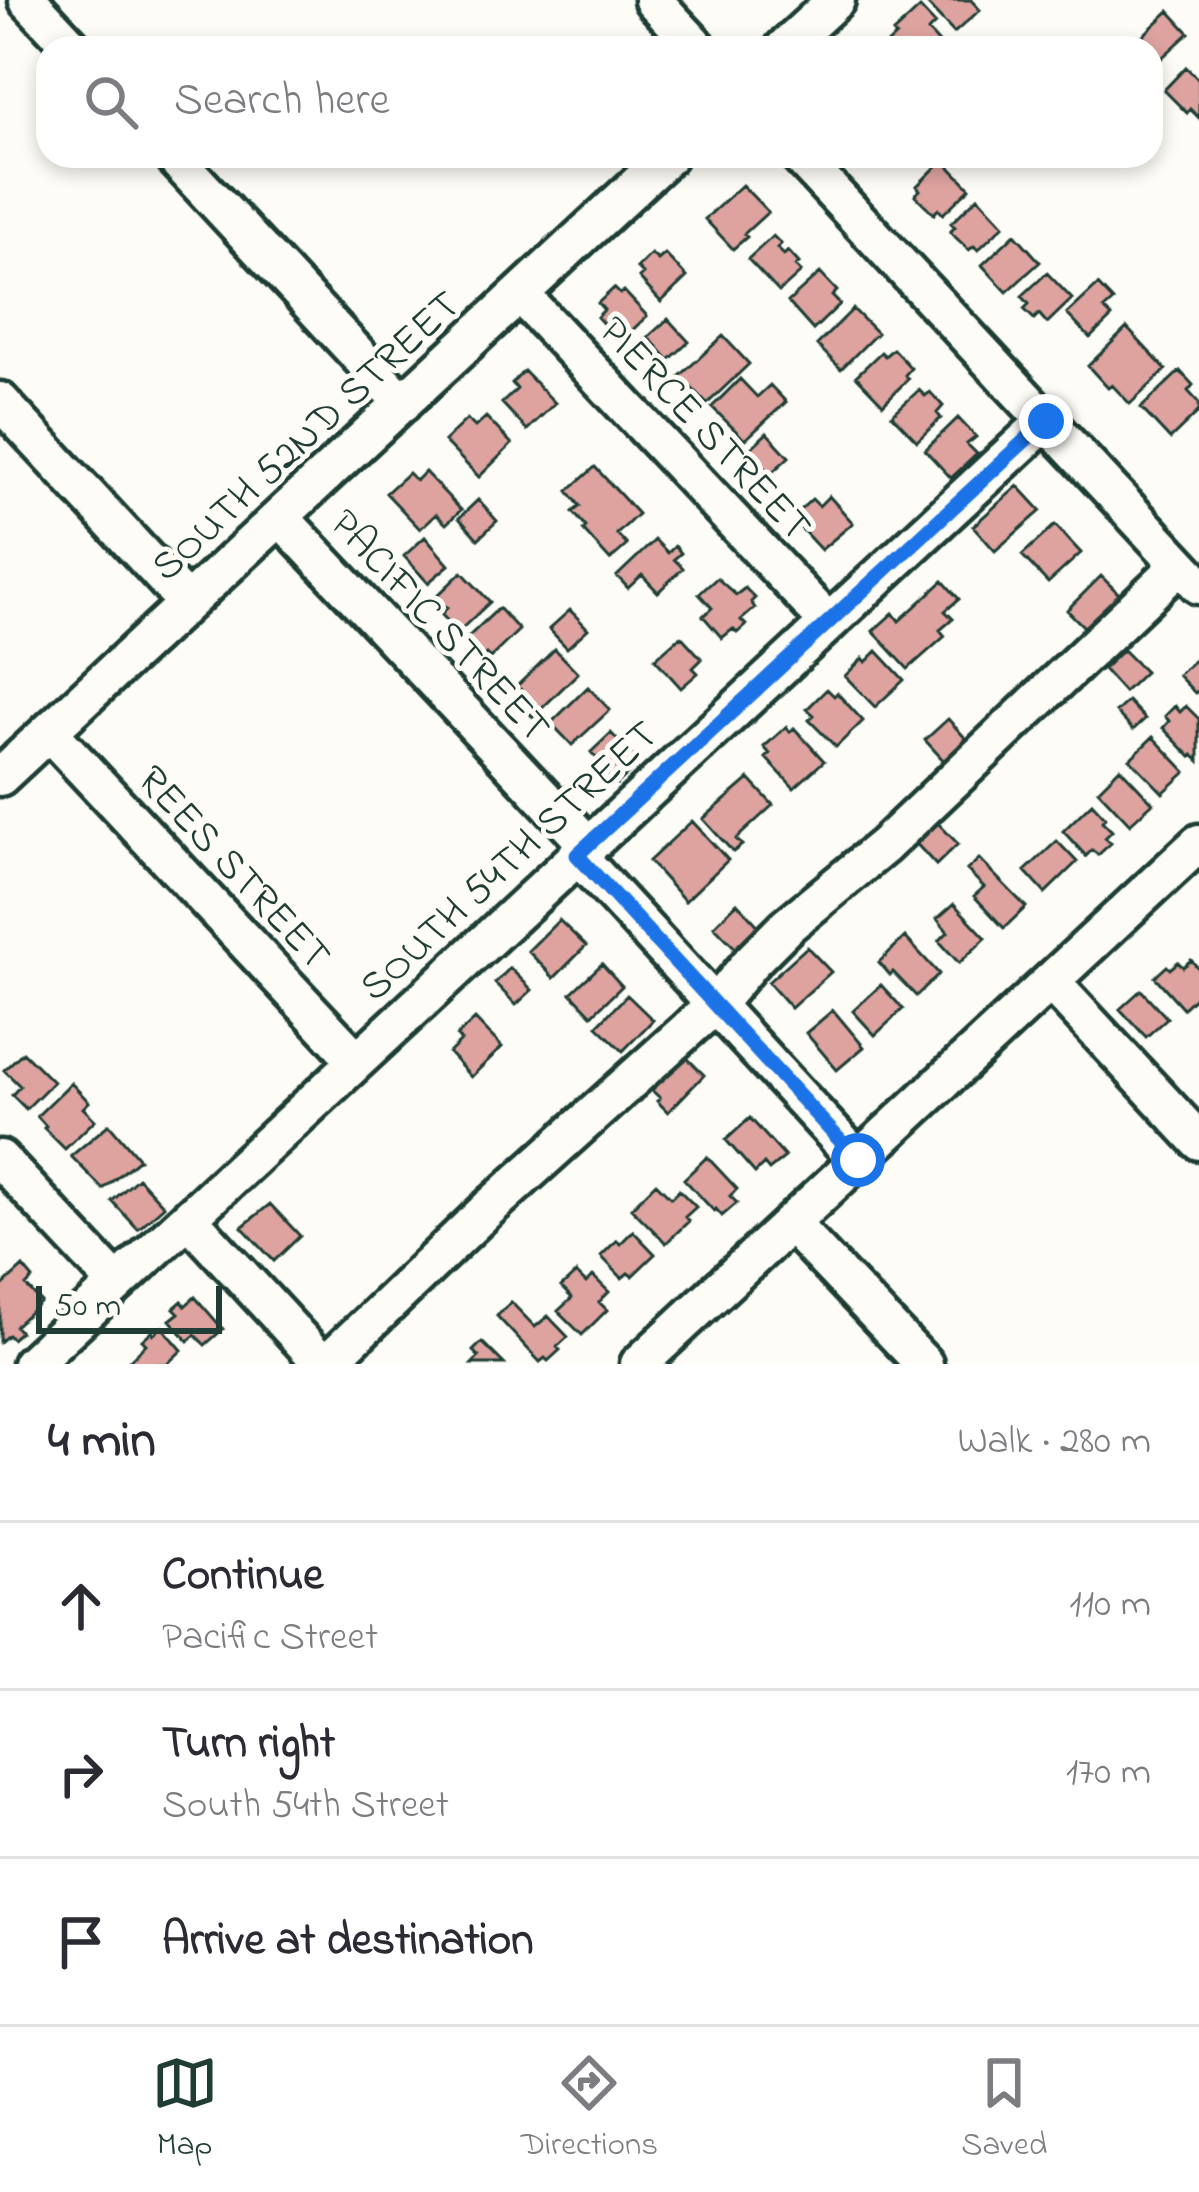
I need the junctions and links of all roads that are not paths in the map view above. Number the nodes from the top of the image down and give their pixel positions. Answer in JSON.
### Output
{"nodes":[{"id":1,"x":28,"y":0,"type":"edge"},
{"id":2,"x":653,"y":0,"type":"edge"},
{"id":3,"x":836,"y":0,"type":"edge"},
{"id":4,"x":62,"y":36,"type":"edge"},
{"id":5,"x":687,"y":36,"type":"edge"},
{"id":6,"x":797,"y":36,"type":"edge"},
{"id":7,"x":184,"y":168,"type":"edge"},
{"id":8,"x":655,"y":168,"type":"edge"},
{"id":9,"x":810,"y":168,"type":"edge"},
{"id":10,"x":520,"y":294,"type":"junction"},
{"id":11,"x":0,"y":401,"type":"edge"},
{"id":12,"x":403,"y":403,"type":"junction"},
{"id":13,"x":1046,"y":421,"type":"junction"},
{"id":14,"x":280,"y":517,"type":"junction"},
{"id":15,"x":1190,"y":575,"type":"edge"},
{"id":16,"x":188,"y":602,"type":"junction"},
{"id":17,"x":828,"y":622,"type":"junction"},
{"id":18,"x":49,"y":732,"type":"junction"},
{"id":19,"x":0,"y":777,"type":"edge"},
{"id":20,"x":1199,"y":843,"type":"edge"},
{"id":21,"x":582,"y":850,"type":"junction"},
{"id":22,"x":1051,"y":982,"type":"junction"},
{"id":23,"x":716,"y":1004,"type":"junction"},
{"id":24,"x":357,"y":1061,"type":"junction"},
{"id":25,"x":1199,"y":1142,"type":"edge"},
{"id":26,"x":0,"y":1159,"type":"edge"},
{"id":27,"x":858,"y":1160,"type":"junction"},
{"id":28,"x":188,"y":1218,"type":"junction"},
{"id":29,"x":791,"y":1224,"type":"junction"},
{"id":30,"x":117,"y":1284,"type":"junction"},
{"id":31,"x":648,"y":1361,"type":"edge"},
{"id":32,"x":31,"y":1364,"type":"edge"},
{"id":33,"x":324,"y":1364,"type":"edge"},
{"id":34,"x":924,"y":1364,"type":"edge"}],
"edges":[{"from":1,"to":4,"type":"street"},
{"from":2,"to":5,"type":"street"},
{"from":3,"to":6,"type":"street"},
{"from":7,"to":12,"type":"street"},
{"from":8,"to":10,"type":"street","name":"SOUTH 52ND STREET"},
{"from":9,"to":13,"type":"street"},
{"from":10,"to":12,"type":"street","name":"SOUTH 52ND STREET"},
{"from":10,"to":17,"type":"street","name":"PIERCE STREET"},
{"from":11,"to":16,"type":"street"},
{"from":12,"to":14,"type":"street","name":"SOUTH 52ND STREET"},
{"from":13,"to":15,"type":"street"},
{"from":13,"to":17,"type":"street","name":"SOUTH 54TH STREET"},
{"from":14,"to":16,"type":"street","name":"SOUTH 52ND STREET"},
{"from":14,"to":21,"type":"street","name":"PACIFIC STREET"},
{"from":15,"to":23,"type":"street"},
{"from":16,"to":18,"type":"street","name":"SOUTH 52ND STREET"},
{"from":17,"to":21,"type":"street","name":"SOUTH 54TH STREET"},
{"from":18,"to":19,"type":"street","name":"SOUTH 52ND STREET"},
{"from":18,"to":24,"type":"street","name":"REES STREET"},
{"from":20,"to":22,"type":"street"},
{"from":21,"to":23,"type":"street","name":"PACIFIC STREET"},
{"from":21,"to":24,"type":"street","name":"SOUTH 54TH STREET"},
{"from":22,"to":25,"type":"street"},
{"from":22,"to":27,"type":"street"},
{"from":23,"to":27,"type":"street","name":"PACIFIC STREET"},
{"from":23,"to":33,"type":"street"},
{"from":24,"to":28,"type":"street","name":"SOUTH 54TH STREET"},
{"from":26,"to":30,"type":"street"},
{"from":27,"to":29,"type":"street"},
{"from":28,"to":30,"type":"street","name":"SOUTH 54TH STREET"},
{"from":28,"to":33,"type":"street"},
{"from":29,"to":31,"type":"street"},
{"from":29,"to":34,"type":"street"},
{"from":30,"to":32,"type":"street","name":"SOUTH 54TH STREET"}]}
